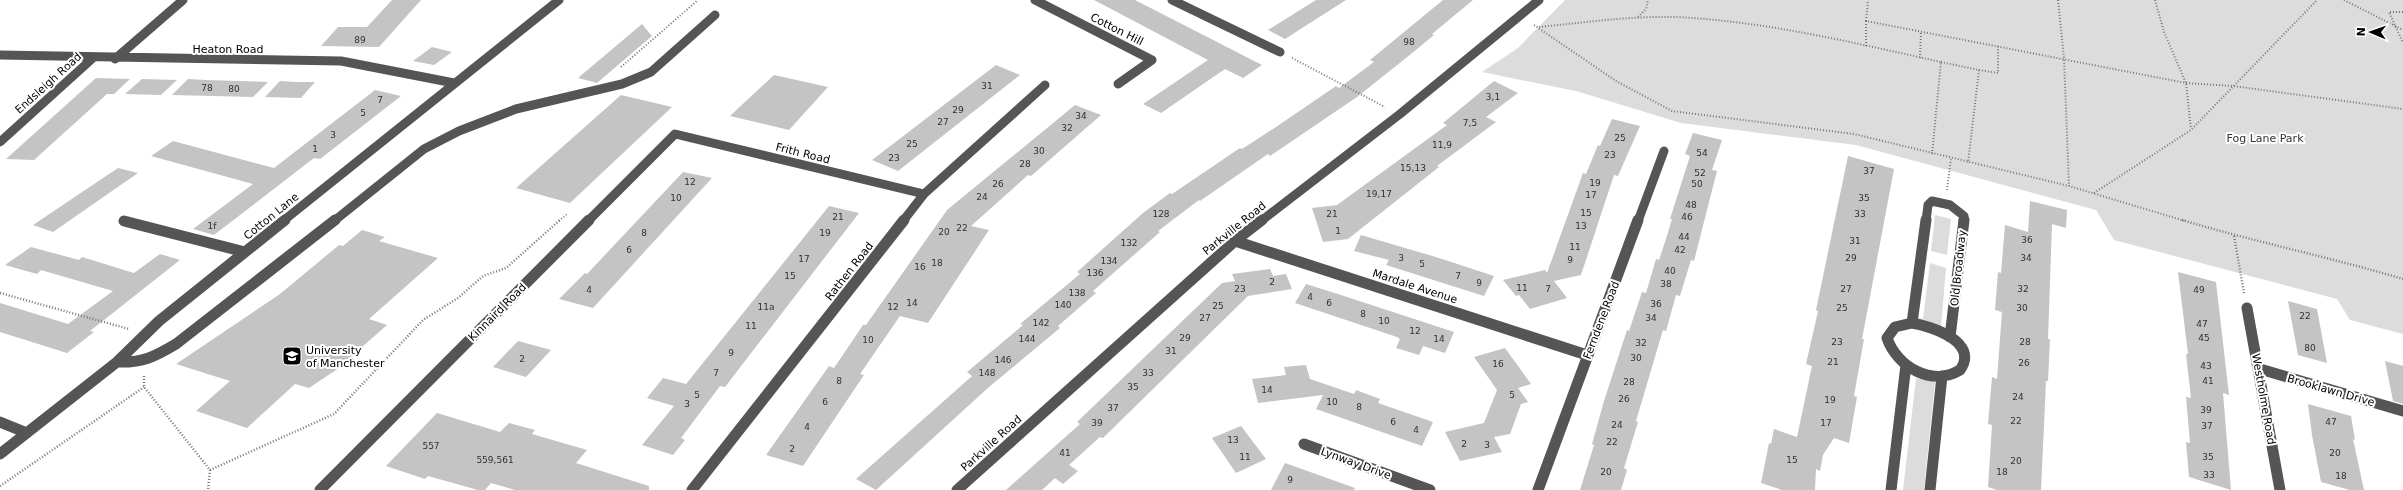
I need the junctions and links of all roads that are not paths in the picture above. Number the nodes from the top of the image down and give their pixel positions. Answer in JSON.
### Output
{"nodes":[{"id":1,"x":182,"y":0,"type":"edge"},
{"id":2,"x":559,"y":0,"type":"edge"},
{"id":3,"x":1035,"y":0,"type":"edge"},
{"id":4,"x":1172,"y":0,"type":"edge"},
{"id":5,"x":1539,"y":0,"type":"edge"},
{"id":6,"x":715,"y":15,"type":"dead end"},
{"id":7,"x":1280,"y":52,"type":"road end"},
{"id":8,"x":0,"y":55,"type":"edge"},
{"id":9,"x":94,"y":57,"type":"junction"},
{"id":10,"x":116,"y":59,"type":"junction"},
{"id":11,"x":454,"y":83,"type":"junction"},
{"id":12,"x":1118,"y":84,"type":"dead end"},
{"id":13,"x":1045,"y":86,"type":"dead end"},
{"id":14,"x":675,"y":134,"type":"joint"},
{"id":15,"x":0,"y":142,"type":"edge"},
{"id":16,"x":1664,"y":151,"type":"dead end"},
{"id":17,"x":924,"y":194,"type":"junction"},
{"id":18,"x":124,"y":221,"type":"dead end"},
{"id":19,"x":1235,"y":240,"type":"junction"},
{"id":20,"x":245,"y":252,"type":"junction"},
{"id":21,"x":2247,"y":308,"type":"road end"},
{"id":22,"x":1912,"y":323,"type":"junction"},
{"id":23,"x":1950,"y":337,"type":"junction"},
{"id":24,"x":1588,"y":355,"type":"junction"},
{"id":25,"x":117,"y":362,"type":"junction"},
{"id":26,"x":1906,"y":365,"type":"junction"},
{"id":27,"x":2260,"y":369,"type":"junction"},
{"id":28,"x":1942,"y":376,"type":"junction"},
{"id":29,"x":2403,"y":411,"type":"edge"},
{"id":30,"x":0,"y":422,"type":"edge"},
{"id":31,"x":27,"y":433,"type":"junction"},
{"id":32,"x":1304,"y":444,"type":"dead end"},
{"id":33,"x":0,"y":454,"type":"edge"},
{"id":34,"x":320,"y":490,"type":"edge"},
{"id":35,"x":692,"y":490,"type":"edge"},
{"id":36,"x":957,"y":490,"type":"edge"},
{"id":37,"x":1430,"y":490,"type":"edge"},
{"id":38,"x":1538,"y":490,"type":"edge"},
{"id":39,"x":1891,"y":490,"type":"edge"},
{"id":40,"x":1930,"y":490,"type":"edge"},
{"id":41,"x":2280,"y":490,"type":"edge"}],
"edges":[{"from":1,"to":10,"type":"street"},
{"from":2,"to":11,"type":"street","name":"Cotton Lane"},
{"from":3,"to":12,"type":"street","name":"Cotton Hill"},
{"from":4,"to":7,"type":"street"},
{"from":5,"to":19,"type":"street","name":"Parkville Road"},
{"from":6,"to":25,"type":"street"},
{"from":8,"to":9,"type":"street","name":"Heaton Road"},
{"from":9,"to":10,"type":"street","name":"Heaton Road"},
{"from":9,"to":15,"type":"street","name":"Endsleigh Road"},
{"from":10,"to":11,"type":"street","name":"Heaton Road"},
{"from":11,"to":20,"type":"street","name":"Cotton Lane"},
{"from":13,"to":17,"type":"street","name":"Rathen Road"},
{"from":14,"to":17,"type":"street","name":"Frith Road"},
{"from":14,"to":34,"type":"street","name":"Kinnaird Road"},
{"from":16,"to":24,"type":"street","name":"Ferndene Road"},
{"from":17,"to":35,"type":"street","name":"Rathen Road"},
{"from":18,"to":20,"type":"street"},
{"from":19,"to":24,"type":"street","name":"Mardale Avenue"},
{"from":19,"to":36,"type":"street","name":"Parkville Road"},
{"from":20,"to":25,"type":"street","name":"Cotton Lane"},
{"from":21,"to":27,"type":"street","name":"Westholme Road"},
{"from":22,"to":23,"type":"street"},
{"from":22,"to":23,"type":"street","name":"Old Broadway"},
{"from":22,"to":26,"type":"street"},
{"from":23,"to":28,"type":"street"},
{"from":24,"to":38,"type":"street","name":"Ferndene Road"},
{"from":25,"to":31,"type":"street","name":"Cotton Lane"},
{"from":26,"to":28,"type":"street"},
{"from":26,"to":39,"type":"street"},
{"from":27,"to":29,"type":"street","name":"Brooklawn Drive"},
{"from":27,"to":41,"type":"street","name":"Westholme Road"},
{"from":28,"to":40,"type":"street"},
{"from":30,"to":31,"type":"street"},
{"from":31,"to":33,"type":"street","name":"Cotton Lane"},
{"from":32,"to":37,"type":"street","name":"Lynway Drive"}]}
